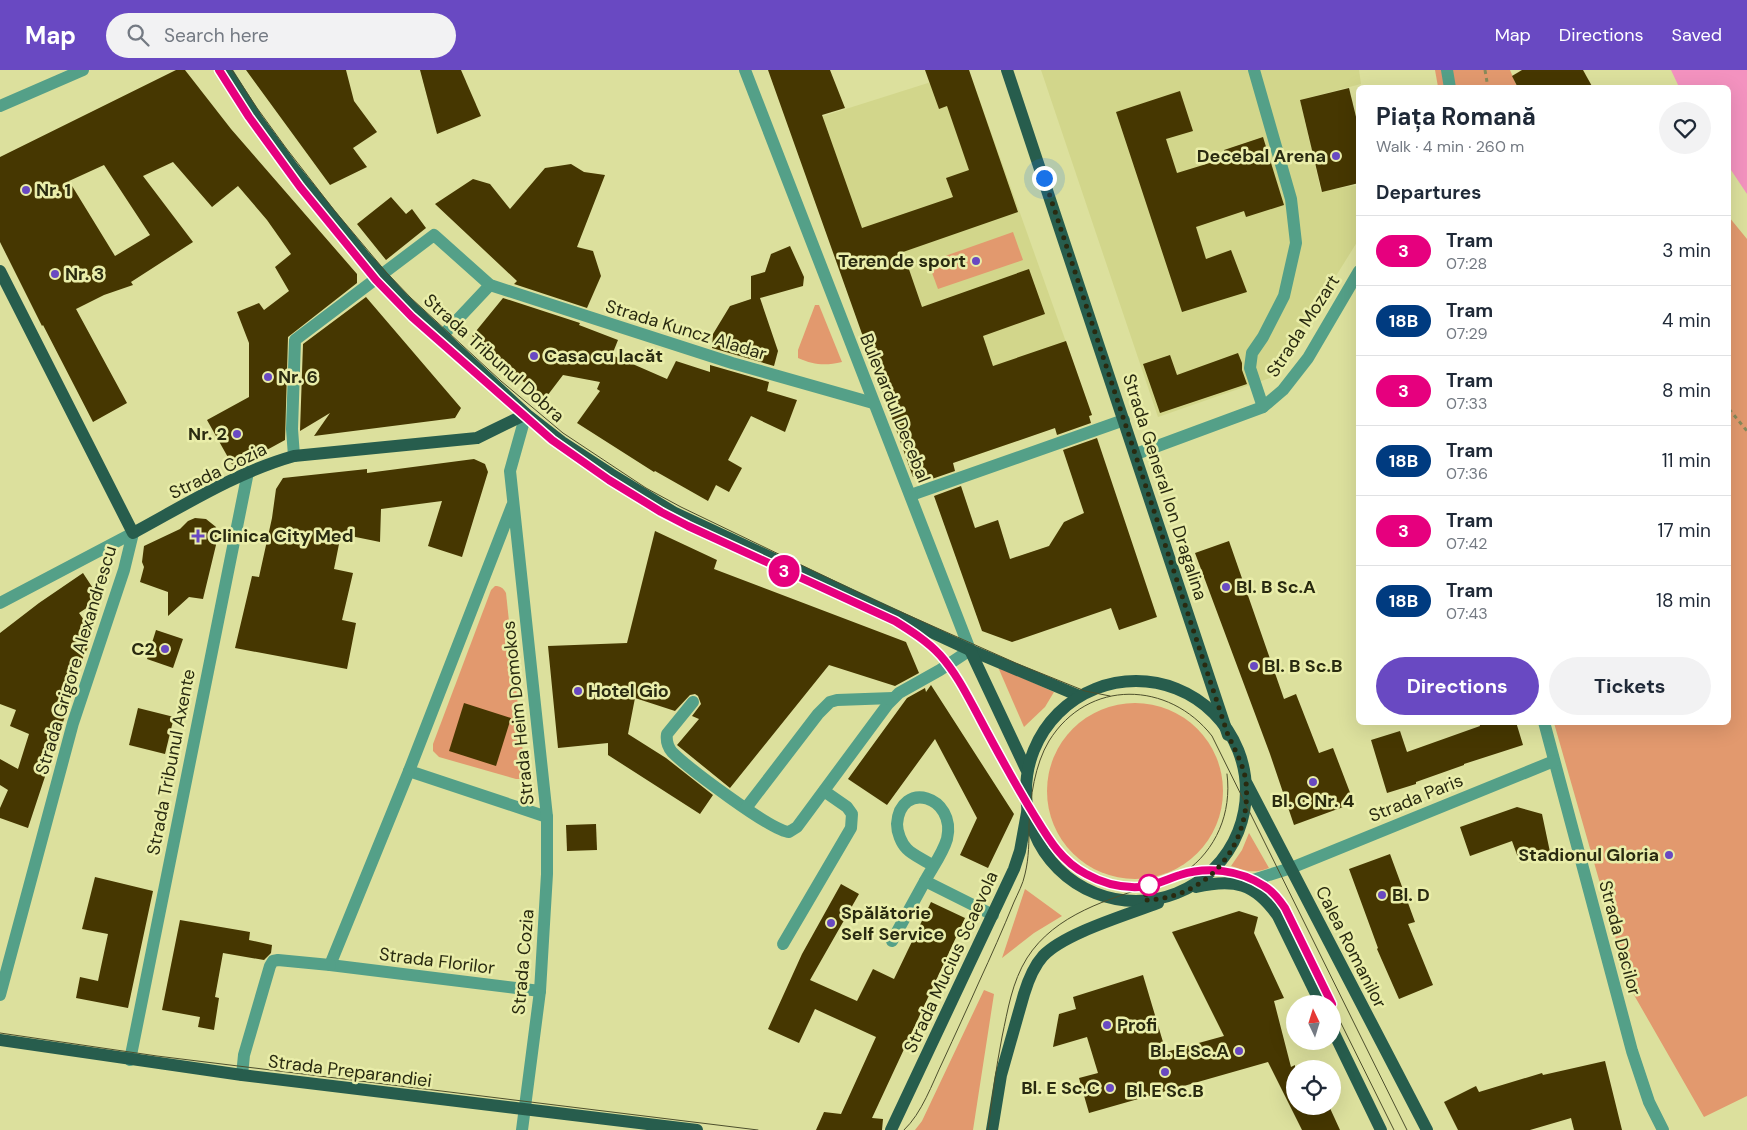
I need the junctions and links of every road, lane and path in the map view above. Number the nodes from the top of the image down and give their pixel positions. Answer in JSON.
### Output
{"nodes":[{"id":1,"x":83,"y":70,"type":"edge"},
{"id":2,"x":745,"y":70,"type":"edge"},
{"id":3,"x":1007,"y":70,"type":"edge"},
{"id":4,"x":1254,"y":70,"type":"edge"},
{"id":5,"x":1446,"y":70,"type":"edge"},
{"id":6,"x":1485,"y":70,"type":"edge"},
{"id":7,"x":229,"y":71,"type":"edge"},
{"id":8,"x":1449,"y":85,"type":"edge"},
{"id":9,"x":1488,"y":85,"type":"edge"},
{"id":10,"x":0,"y":106,"type":"edge"},
{"id":11,"x":0,"y":271,"type":"edge"},
{"id":12,"x":381,"y":276,"type":"junction"},
{"id":13,"x":1356,"y":276,"type":"edge"},
{"id":14,"x":490,"y":286,"type":"junction"},
{"id":15,"x":443,"y":335,"type":"junction"},
{"id":16,"x":873,"y":403,"type":"junction"},
{"id":17,"x":1263,"y":407,"type":"junction"},
{"id":18,"x":1731,"y":411,"type":"edge"},
{"id":19,"x":526,"y":414,"type":"junction"},
{"id":20,"x":1124,"y":420,"type":"junction"},
{"id":21,"x":1747,"y":431,"type":"edge"},
{"id":22,"x":1136,"y":454,"type":"junction"},
{"id":23,"x":294,"y":456,"type":"junction"},
{"id":24,"x":248,"y":472,"type":"junction"},
{"id":25,"x":911,"y":495,"type":"junction"},
{"id":26,"x":513,"y":503,"type":"junction"},
{"id":27,"x":133,"y":533,"type":"junction"},
{"id":28,"x":0,"y":603,"type":"edge"},
{"id":29,"x":970,"y":650,"type":"junction"},
{"id":30,"x":1078,"y":695,"type":"junction"},
{"id":31,"x":894,"y":698,"type":"junction"},
{"id":32,"x":694,"y":702,"type":"dead end"},
{"id":33,"x":1545,"y":725,"type":"edge"},
{"id":34,"x":1228,"y":735,"type":"junction"},
{"id":35,"x":1554,"y":761,"type":"junction"},
{"id":36,"x":1026,"y":769,"type":"junction"},
{"id":37,"x":409,"y":771,"type":"junction"},
{"id":38,"x":1246,"y":780,"type":"junction"},
{"id":39,"x":824,"y":791,"type":"junction"},
{"id":40,"x":1029,"y":804,"type":"junction"},
{"id":41,"x":746,"y":808,"type":"junction"},
{"id":42,"x":547,"y":817,"type":"junction"},
{"id":43,"x":933,"y":866,"type":"junction"},
{"id":44,"x":1291,"y":868,"type":"junction"},
{"id":45,"x":925,"y":880,"type":"junction"},
{"id":46,"x":1234,"y":882,"type":"junction"},
{"id":47,"x":1194,"y":887,"type":"junction"},
{"id":48,"x":1174,"y":896,"type":"junction"},
{"id":49,"x":993,"y":915,"type":"junction"},
{"id":50,"x":892,"y":941,"type":"dead end"},
{"id":51,"x":783,"y":944,"type":"dead end"},
{"id":52,"x":330,"y":966,"type":"junction"},
{"id":53,"x":540,"y":991,"type":"junction"},
{"id":54,"x":0,"y":995,"type":"edge"},
{"id":55,"x":1317,"y":995,"type":"edge"},
{"id":56,"x":0,"y":1040,"type":"edge"},
{"id":57,"x":1341,"y":1048,"type":"edge"},
{"id":58,"x":130,"y":1060,"type":"junction"},
{"id":59,"x":242,"y":1076,"type":"junction"},
{"id":60,"x":525,"y":1108,"type":"junction"},
{"id":61,"x":522,"y":1130,"type":"edge"},
{"id":62,"x":697,"y":1130,"type":"edge"},
{"id":63,"x":891,"y":1130,"type":"edge"},
{"id":64,"x":992,"y":1130,"type":"edge"},
{"id":65,"x":1381,"y":1130,"type":"edge"},
{"id":66,"x":1426,"y":1130,"type":"edge"},
{"id":67,"x":1662,"y":1130,"type":"edge"}],
"edges":[{"from":1,"to":10,"type":"street"},
{"from":2,"to":16,"type":"street","name":"Bulevardul Decebal"},
{"from":3,"to":20,"type":"main road","name":"Strada General Ion Dragalina"},
{"from":4,"to":17,"type":"street"},
{"from":5,"to":8,"type":"street"},
{"from":6,"to":9,"type":"path"},
{"from":7,"to":12,"type":"main road","name":"Strada Tribunul Dobra"},
{"from":11,"to":27,"type":"main road","name":"Strada Grigore Alexandrescu"},
{"from":12,"to":14,"type":"street"},
{"from":12,"to":15,"type":"main road","name":"Strada Tribunul Dobra"},
{"from":12,"to":23,"type":"street"},
{"from":13,"to":17,"type":"street","name":"Strada Mozart"},
{"from":14,"to":15,"type":"street"},
{"from":14,"to":16,"type":"street","name":"Strada Kuncz Aladar"},
{"from":15,"to":19,"type":"main road","name":"Strada Tribunul Dobra"},
{"from":16,"to":25,"type":"street","name":"Bulevardul Decebal"},
{"from":17,"to":22,"type":"street","name":"Strada Mozart"},
{"from":18,"to":21,"type":"path"},
{"from":19,"to":23,"type":"main road","name":"Strada Cozia"},
{"from":19,"to":26,"type":"street","name":"Strada Heim Domokos"},
{"from":19,"to":29,"type":"main road","name":"Strada Tribunul Dobra"},
{"from":20,"to":22,"type":"main road","name":"Strada General Ion Dragalina"},
{"from":20,"to":25,"type":"street"},
{"from":22,"to":34,"type":"main road","name":"Strada General Ion Dragalina"},
{"from":23,"to":24,"type":"main road","name":"Strada Cozia"},
{"from":24,"to":27,"type":"main road","name":"Strada Cozia"},
{"from":24,"to":58,"type":"street","name":"Strada Tribunul Axente"},
{"from":25,"to":29,"type":"street","name":"Bulevardul Decebal"},
{"from":26,"to":37,"type":"street","name":"Strada Heim Domokos"},
{"from":26,"to":42,"type":"street","name":"Strada Heim Domokos"},
{"from":27,"to":28,"type":"street","name":"Strada Cozia"},
{"from":27,"to":54,"type":"street","name":"Strada Grigore Alexandrescu"},
{"from":29,"to":30,"type":"main road"},
{"from":29,"to":31,"type":"street"},
{"from":29,"to":36,"type":"main road"},
{"from":30,"to":34,"type":"main road"},
{"from":30,"to":36,"type":"main road"},
{"from":31,"to":39,"type":"street"},
{"from":31,"to":41,"type":"street"},
{"from":32,"to":41,"type":"street"},
{"from":33,"to":35,"type":"street","name":"Strada Dacilor"},
{"from":34,"to":38,"type":"main road"},
{"from":35,"to":44,"type":"street","name":"Strada Paris"},
{"from":35,"to":67,"type":"street","name":"Strada Dacilor"},
{"from":36,"to":40,"type":"main road"},
{"from":37,"to":42,"type":"street","name":"Strada Heim Domokos"},
{"from":37,"to":52,"type":"street"},
{"from":38,"to":44,"type":"main road","name":"Calea Romanilor"},
{"from":38,"to":47,"type":"main road"},
{"from":39,"to":41,"type":"street"},
{"from":39,"to":51,"type":"street"},
{"from":40,"to":48,"type":"main road"},
{"from":40,"to":49,"type":"main road","name":"Strada Mucius Scaevola"},
{"from":42,"to":53,"type":"street","name":"Strada Cozia"},
{"from":43,"to":43,"type":"street"},
{"from":43,"to":45,"type":"street"},
{"from":44,"to":46,"type":"street","name":"Strada Paris"},
{"from":44,"to":66,"type":"main road","name":"Calea Romanilor"},
{"from":45,"to":49,"type":"street"},
{"from":45,"to":50,"type":"street"},
{"from":46,"to":47,"type":"main road"},
{"from":46,"to":55,"type":"main road"},
{"from":47,"to":48,"type":"main road"},
{"from":48,"to":64,"type":"main road"},
{"from":49,"to":63,"type":"main road","name":"Strada Mucius Scaevola"},
{"from":52,"to":53,"type":"street","name":"Strada Florilor"},
{"from":52,"to":59,"type":"street","name":"Strada Florilor"},
{"from":53,"to":60,"type":"street","name":"Strada Cozia"},
{"from":56,"to":58,"type":"main road","name":"Strada Preparandiei"},
{"from":57,"to":65,"type":"main road"},
{"from":58,"to":59,"type":"main road","name":"Strada Preparandiei"},
{"from":59,"to":60,"type":"main road","name":"Strada Preparandiei"},
{"from":60,"to":61,"type":"street","name":"Strada Cozia"},
{"from":60,"to":62,"type":"main road","name":"Strada Preparandiei"}]}
